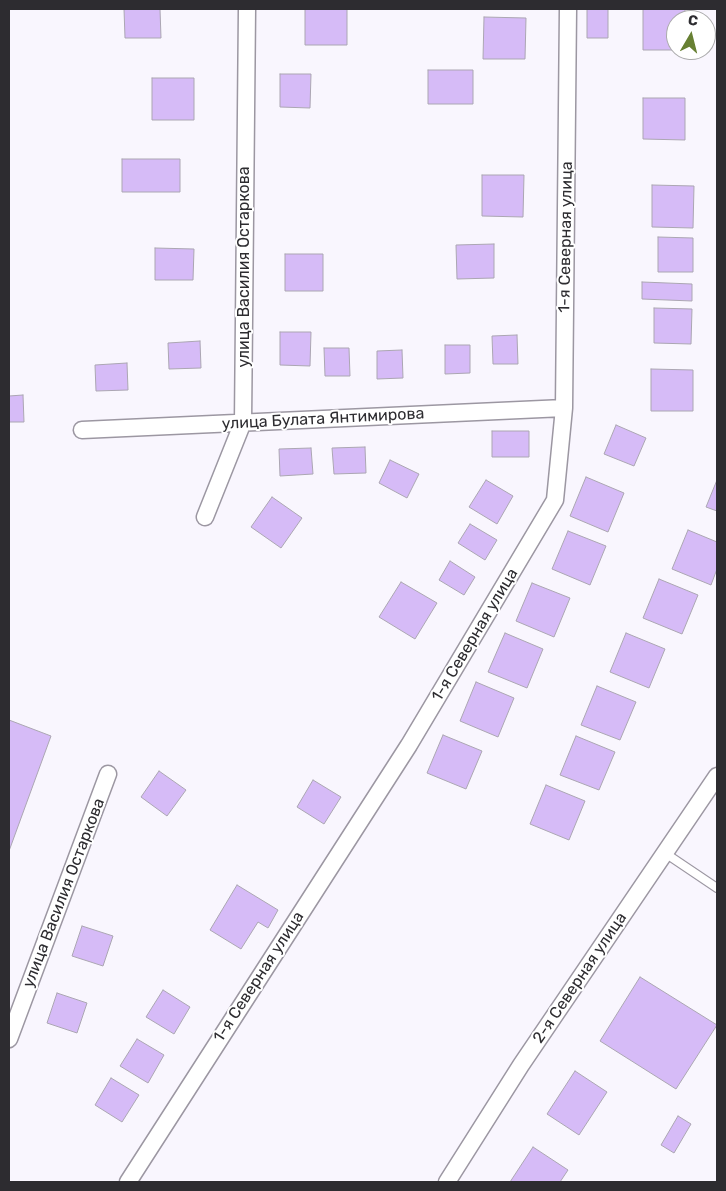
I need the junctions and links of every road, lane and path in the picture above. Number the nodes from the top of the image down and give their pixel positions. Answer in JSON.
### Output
{"nodes":[{"id":1,"x":246,"y":9,"type":"edge"},
{"id":2,"x":568,"y":9,"type":"edge"},
{"id":3,"x":564,"y":408,"type":"junction"},
{"id":4,"x":243,"y":422,"type":"junction"},
{"id":5,"x":82,"y":430,"type":"dead end"},
{"id":6,"x":205,"y":517,"type":"dead end"},
{"id":7,"x":108,"y":774,"type":"dead end"},
{"id":8,"x":717,"y":776,"type":"edge"},
{"id":9,"x":665,"y":853,"type":"junction"},
{"id":10,"x":717,"y":888,"type":"edge"},
{"id":11,"x":9,"y":1039,"type":"edge"},
{"id":12,"x":128,"y":1182,"type":"edge"},
{"id":13,"x":447,"y":1182,"type":"edge"}],
"edges":[{"from":1,"to":4,"type":"street","name":"улица Василия Остаркова"},
{"from":2,"to":3,"type":"street","name":"1-я Северная улица"},
{"from":3,"to":4,"type":"street","name":"улица Булата Янтимирова"},
{"from":3,"to":12,"type":"street","name":"1-я Северная улица"},
{"from":4,"to":5,"type":"street","name":"улица Булата Янтимирова"},
{"from":4,"to":6,"type":"street","name":"улица Василия Остаркова"},
{"from":7,"to":11,"type":"street","name":"улица Василия Остаркова"},
{"from":8,"to":9,"type":"street","name":"2-я Северная улица"},
{"from":9,"to":10,"type":"lane"},
{"from":9,"to":13,"type":"street","name":"2-я Северная улица"}]}
